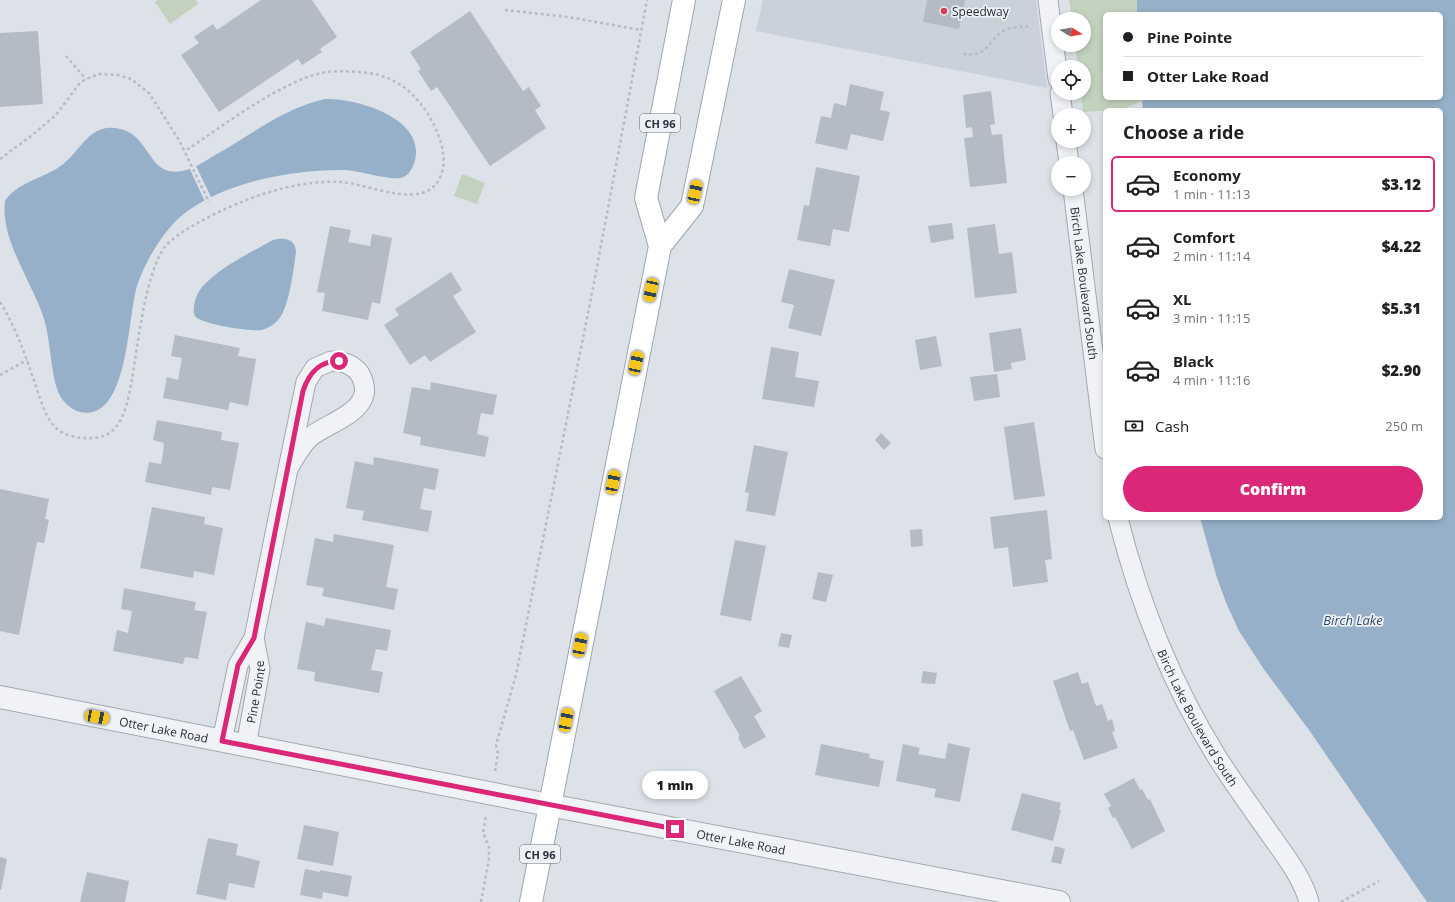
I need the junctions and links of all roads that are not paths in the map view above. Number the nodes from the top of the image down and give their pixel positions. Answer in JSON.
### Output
{"nodes":[{"id":1,"x":684,"y":0,"type":"edge"},
{"id":2,"x":734,"y":0,"type":"edge"},
{"id":3,"x":1048,"y":0,"type":"edge"},
{"id":4,"x":1056,"y":60,"type":"edge"},
{"id":5,"x":1073,"y":196,"type":"edge"},
{"id":6,"x":660,"y":246,"type":"junction"},
{"id":7,"x":1103,"y":434,"type":"edge"},
{"id":8,"x":288,"y":469,"type":"junction"},
{"id":9,"x":1119,"y":520,"type":"edge"},
{"id":10,"x":254,"y":638,"type":"junction"},
{"id":11,"x":0,"y":697,"type":"edge"},
{"id":12,"x":222,"y":741,"type":"junction"},
{"id":13,"x":246,"y":746,"type":"junction"},
{"id":14,"x":549,"y":805,"type":"junction"},
{"id":15,"x":531,"y":902,"type":"edge"},
{"id":16,"x":1059,"y":902,"type":"edge"},
{"id":17,"x":1309,"y":902,"type":"edge"}],
"edges":[{"from":1,"to":6,"type":"main road","number":"CH 96"},
{"from":2,"to":6,"type":"main road","number":"CH 96"},
{"from":3,"to":4,"type":"street"},
{"from":5,"to":7,"type":"street","name":"Birch Lake Boulevard South"},
{"from":6,"to":14,"type":"main road","number":"CH 96"},
{"from":8,"to":8,"type":"street","name":"Pine Pointe"},
{"from":8,"to":10,"type":"street","name":"Pine Pointe"},
{"from":9,"to":17,"type":"street","name":"Birch Lake Boulevard South"},
{"from":10,"to":12,"type":"street","name":"Pine Pointe"},
{"from":10,"to":13,"type":"street","name":"Pine Pointe"},
{"from":11,"to":12,"type":"street","name":"Otter Lake Road"},
{"from":12,"to":13,"type":"street","name":"Otter Lake Road"},
{"from":13,"to":14,"type":"street","name":"Otter Lake Road"},
{"from":14,"to":15,"type":"main road","number":"CH 96"},
{"from":14,"to":16,"type":"street","name":"Otter Lake Road"}]}
